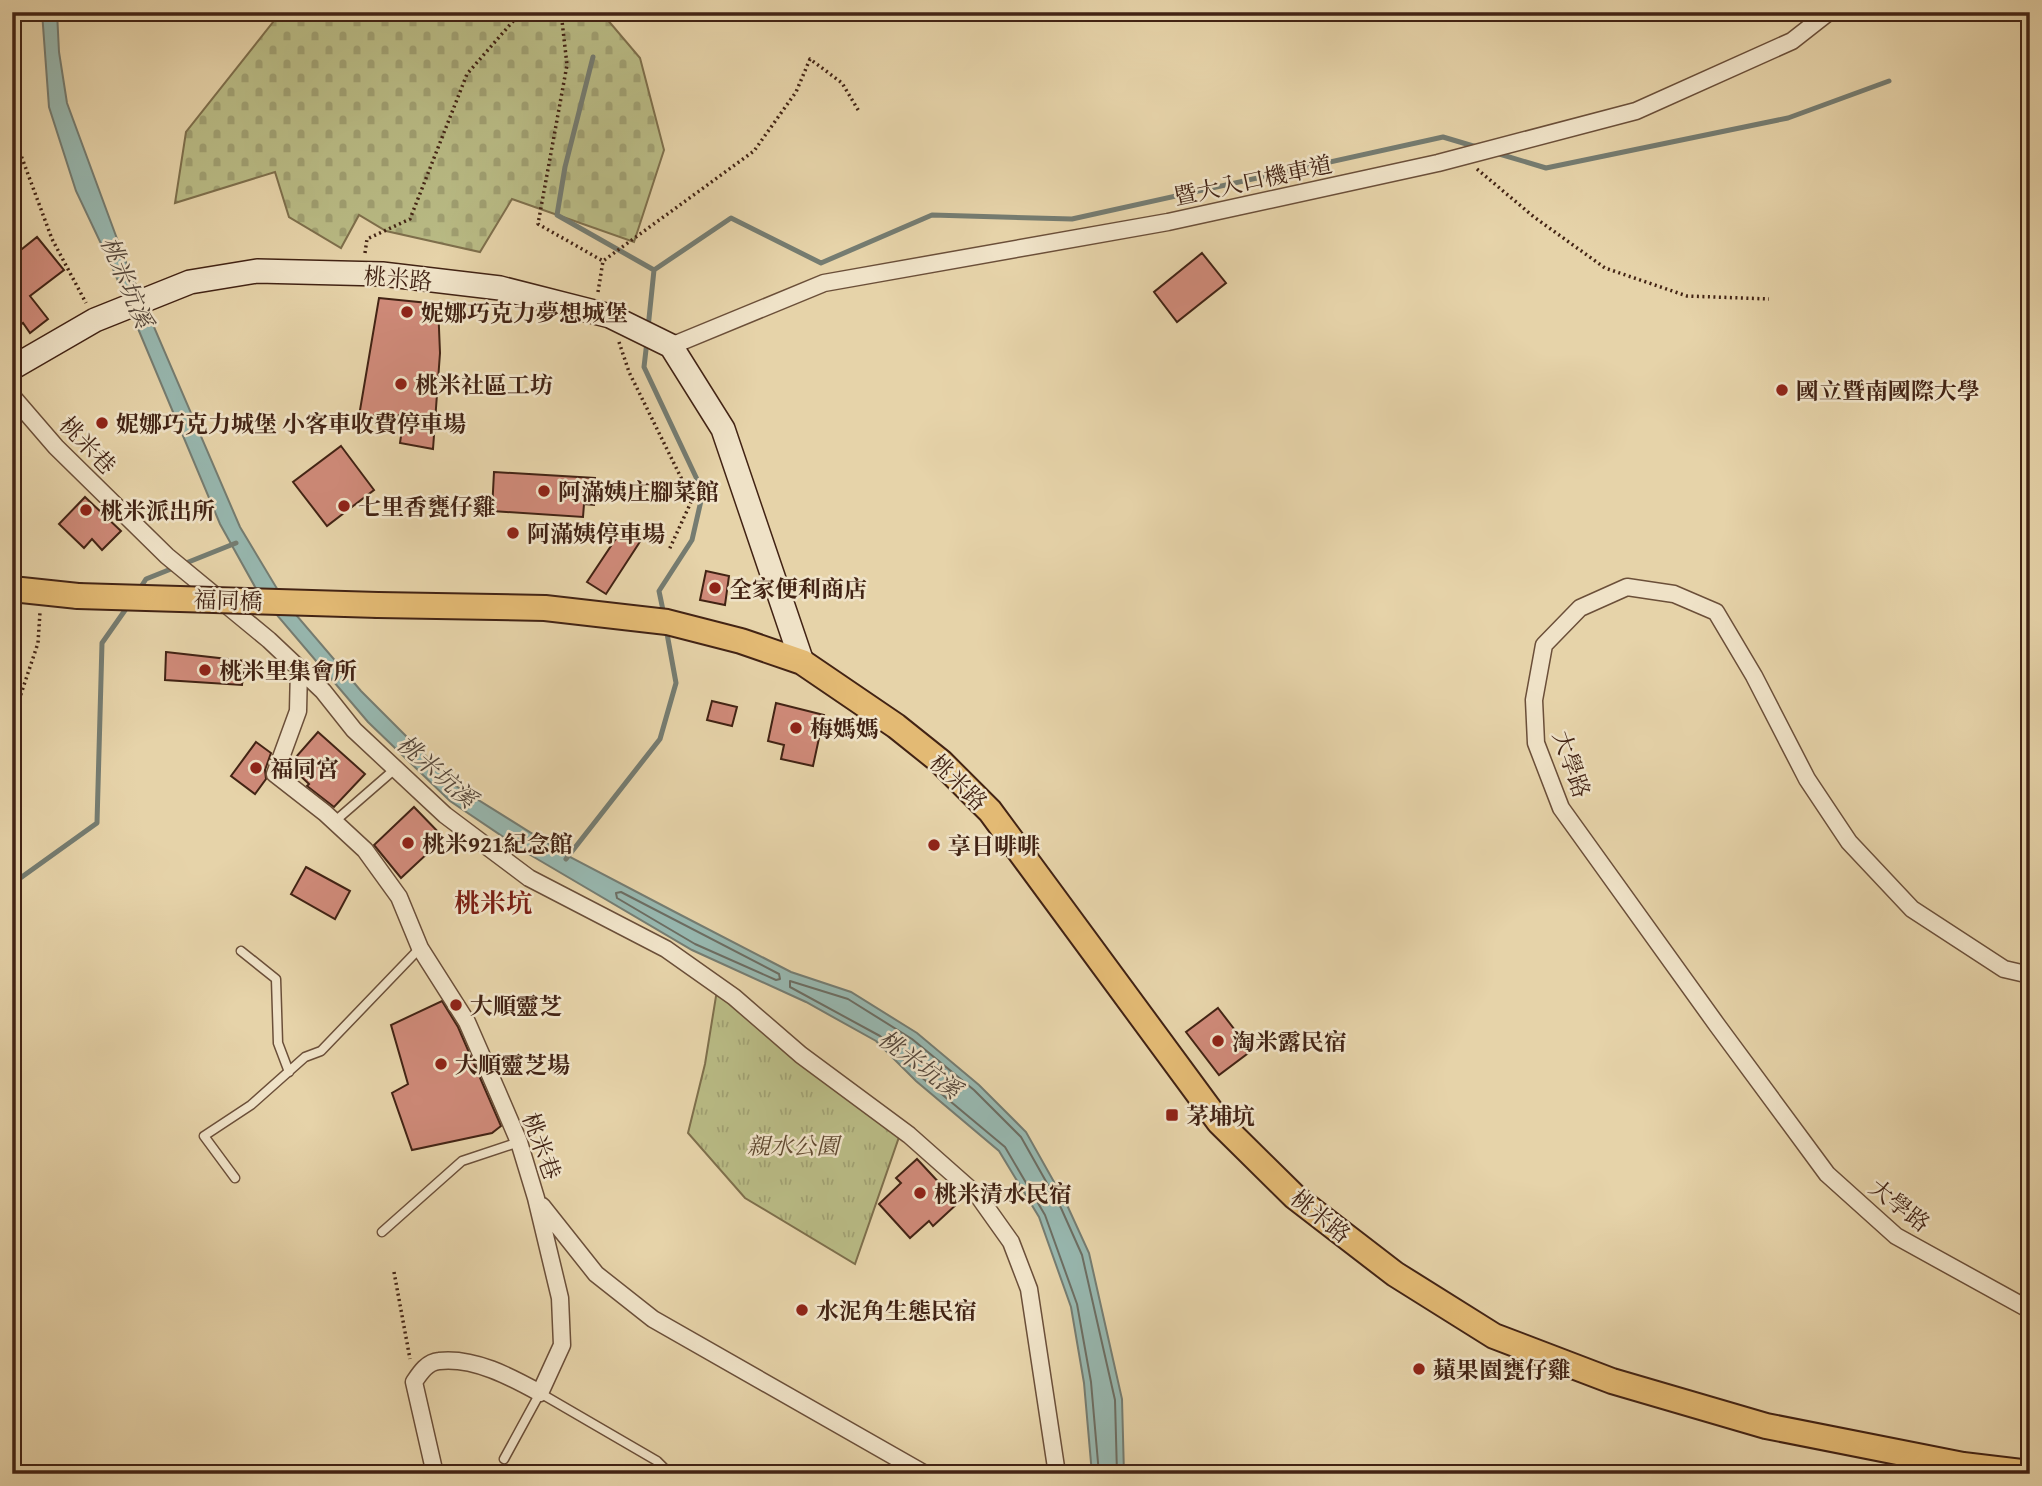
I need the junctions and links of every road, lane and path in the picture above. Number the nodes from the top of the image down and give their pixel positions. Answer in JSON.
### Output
{"nodes":[{"id":1,"x":521,"y":12,"type":"edge"},
{"id":2,"x":561,"y":12,"type":"edge"},
{"id":3,"x":1829,"y":12,"type":"edge"},
{"id":4,"x":860,"y":113,"type":"dead end"},
{"id":5,"x":12,"y":131,"type":"edge"},
{"id":6,"x":1463,"y":156,"type":"junction"},
{"id":7,"x":603,"y":261,"type":"junction"},
{"id":8,"x":361,"y":274,"type":"junction"},
{"id":9,"x":1769,"y":299,"type":"dead end"},
{"id":10,"x":602,"y":314,"type":"junction"},
{"id":11,"x":95,"y":320,"type":"junction"},
{"id":12,"x":671,"y":346,"type":"junction"},
{"id":13,"x":12,"y":368,"type":"edge"},
{"id":14,"x":12,"y":396,"type":"edge"},
{"id":15,"x":669,"y":550,"type":"dead end"},
{"id":16,"x":12,"y":589,"type":"edge"},
{"id":17,"x":41,"y":592,"type":"junction"},
{"id":18,"x":378,"y":605,"type":"joint"},
{"id":19,"x":802,"y":662,"type":"junction"},
{"id":20,"x":299,"y":668,"type":"junction"},
{"id":21,"x":12,"y":721,"type":"edge"},
{"id":22,"x":395,"y":769,"type":"junction"},
{"id":23,"x":334,"y":822,"type":"junction"},
{"id":24,"x":420,"y":947,"type":"junction"},
{"id":25,"x":241,"y":951,"type":"dead end"},
{"id":26,"x":2030,"y":975,"type":"edge"},
{"id":27,"x":289,"y":1072,"type":"junction"},
{"id":28,"x":519,"y":1142,"type":"junction"},
{"id":29,"x":235,"y":1178,"type":"dead end"},
{"id":30,"x":536,"y":1198,"type":"junction"},
{"id":31,"x":382,"y":1232,"type":"dead end"},
{"id":32,"x":394,"y":1272,"type":"dead end"},
{"id":33,"x":2030,"y":1310,"type":"edge"},
{"id":34,"x":414,"y":1382,"type":"junction"},
{"id":35,"x":540,"y":1393,"type":"junction"},
{"id":36,"x":504,"y":1459,"type":"dead end"},
{"id":37,"x":2030,"y":1473,"type":"edge"},
{"id":38,"x":435,"y":1474,"type":"edge"},
{"id":39,"x":670,"y":1474,"type":"edge"},
{"id":40,"x":925,"y":1474,"type":"edge"},
{"id":41,"x":1057,"y":1474,"type":"edge"}],
"edges":[{"from":1,"to":8,"type":"path"},
{"from":2,"to":7,"type":"path"},
{"from":3,"to":6,"type":"street","name":"暨大入口機車道"},
{"from":4,"to":7,"type":"path"},
{"from":5,"to":11,"type":"path"},
{"from":6,"to":9,"type":"path"},
{"from":6,"to":12,"type":"street","name":"暨大入口機車道"},
{"from":7,"to":10,"type":"path"},
{"from":8,"to":10,"type":"street","name":"桃米路"},
{"from":8,"to":11,"type":"street","name":"桃米路"},
{"from":10,"to":12,"type":"street","name":"桃米路"},
{"from":10,"to":15,"type":"path"},
{"from":11,"to":13,"type":"street","name":"桃米路"},
{"from":12,"to":19,"type":"street"},
{"from":14,"to":20,"type":"street","name":"桃米巷"},
{"from":16,"to":17,"type":"main road"},
{"from":17,"to":18,"type":"main road","name":"福同橋","bridge":true},
{"from":17,"to":21,"type":"path"},
{"from":18,"to":19,"type":"main road","name":"桃米路"},
{"from":19,"to":37,"type":"main road","name":"桃米路"},
{"from":20,"to":22,"type":"street"},
{"from":20,"to":23,"type":"street","name":"桃米巷"},
{"from":22,"to":23,"type":"lane"},
{"from":22,"to":41,"type":"street"},
{"from":23,"to":24,"type":"street","name":"桃米巷"},
{"from":24,"to":27,"type":"lane"},
{"from":24,"to":28,"type":"street","name":"桃米巷"},
{"from":25,"to":27,"type":"lane"},
{"from":26,"to":33,"type":"street","name":"大學路"},
{"from":27,"to":29,"type":"lane"},
{"from":28,"to":30,"type":"street","name":"桃米巷"},
{"from":28,"to":31,"type":"lane"},
{"from":30,"to":35,"type":"street","name":"桃米巷"},
{"from":30,"to":40,"type":"street"},
{"from":32,"to":34,"type":"path"},
{"from":34,"to":35,"type":"street"},
{"from":34,"to":38,"type":"street"},
{"from":35,"to":36,"type":"lane"},
{"from":35,"to":39,"type":"lane"}]}
